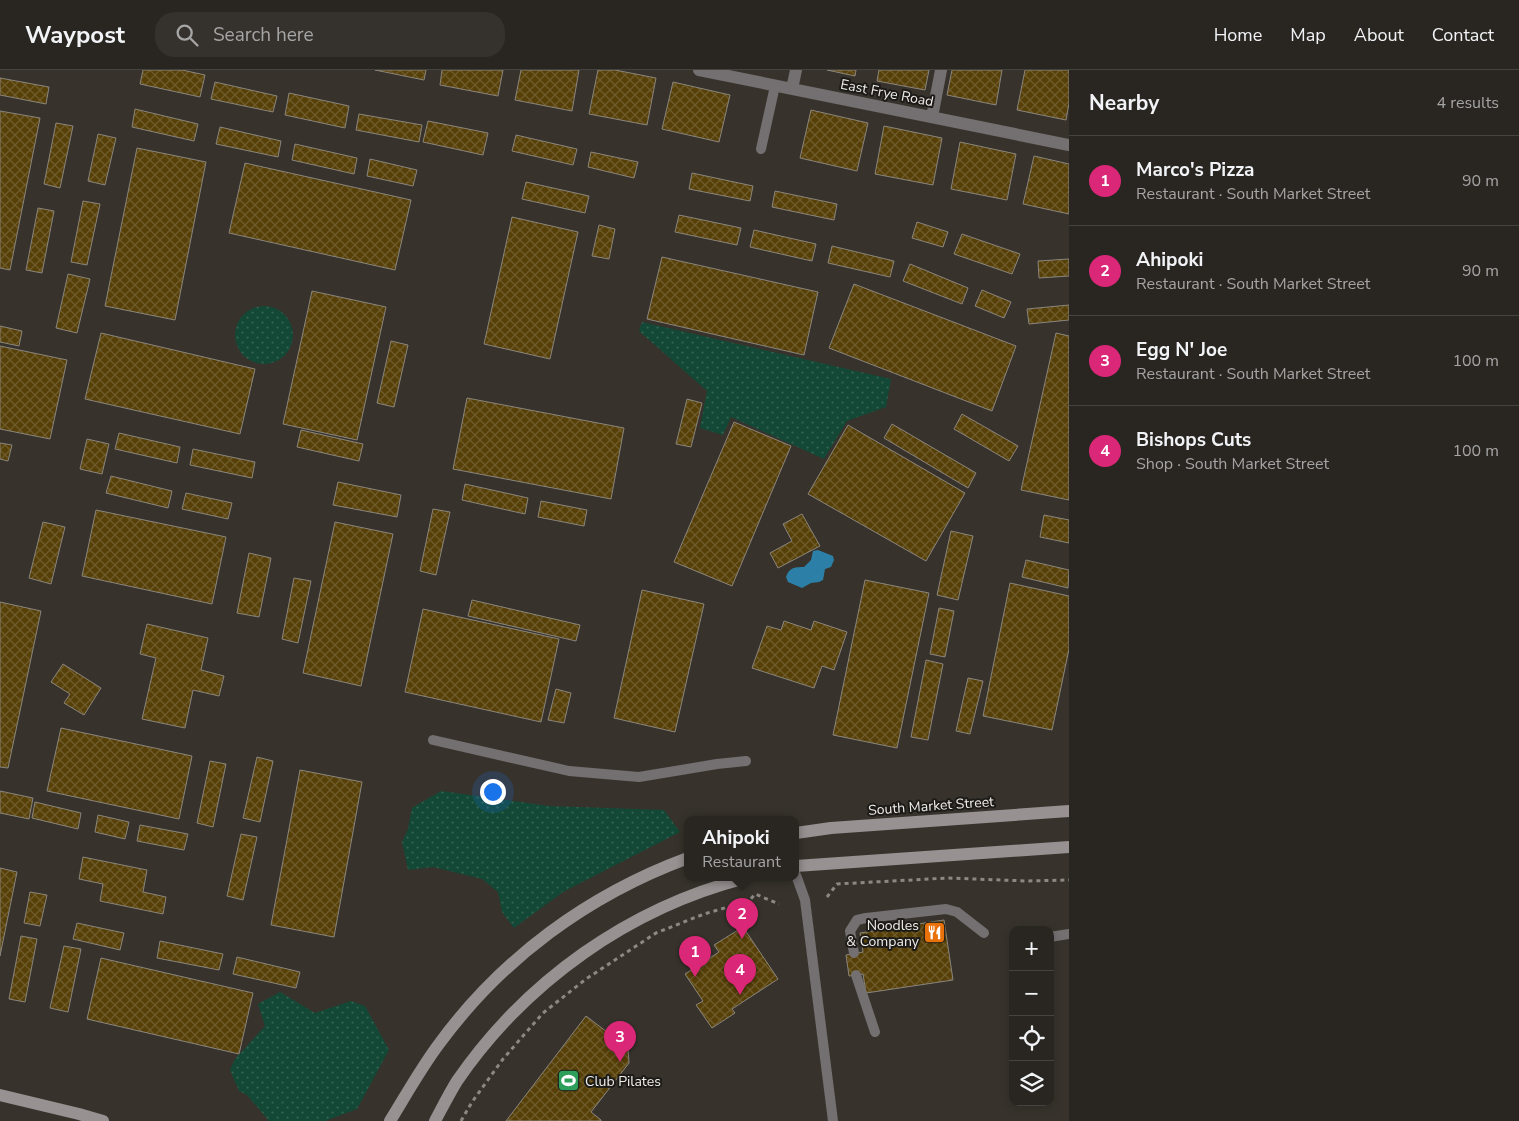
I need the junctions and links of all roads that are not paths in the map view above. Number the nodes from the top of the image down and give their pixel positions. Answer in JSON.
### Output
{"nodes":[{"id":1,"x":699,"y":70,"type":"edge"},
{"id":2,"x":796,"y":70,"type":"edge"},
{"id":3,"x":941,"y":70,"type":"edge"},
{"id":4,"x":775,"y":86,"type":"junction"},
{"id":5,"x":792,"y":89,"type":"junction"},
{"id":6,"x":932,"y":117,"type":"junction"},
{"id":7,"x":1069,"y":145,"type":"edge"},
{"id":8,"x":761,"y":149,"type":"dead end"},
{"id":9,"x":433,"y":740,"type":"dead end"},
{"id":10,"x":746,"y":761,"type":"dead end"},
{"id":11,"x":1069,"y":811,"type":"edge"},
{"id":12,"x":799,"y":833,"type":"edge"},
{"id":13,"x":1069,"y":847,"type":"edge"},
{"id":14,"x":684,"y":859,"type":"edge"},
{"id":15,"x":799,"y":866,"type":"edge"},
{"id":16,"x":736,"y":881,"type":"edge"},
{"id":17,"x":798,"y":881,"type":"edge"},
{"id":18,"x":984,"y":933,"type":"dead end"},
{"id":19,"x":1069,"y":934,"type":"edge"},
{"id":20,"x":1054,"y":936,"type":"edge"},
{"id":21,"x":854,"y":953,"type":"dead end"},
{"id":22,"x":856,"y":975,"type":"dead end"},
{"id":23,"x":875,"y":1032,"type":"dead end"},
{"id":24,"x":0,"y":1094,"type":"edge"},
{"id":25,"x":103,"y":1121,"type":"edge"},
{"id":26,"x":390,"y":1121,"type":"edge"},
{"id":27,"x":435,"y":1121,"type":"edge"},
{"id":28,"x":833,"y":1121,"type":"edge"}],
"edges":[{"from":1,"to":4,"type":"street","name":"East Frye Road"},
{"from":2,"to":5,"type":"street"},
{"from":3,"to":6,"type":"street"},
{"from":4,"to":5,"type":"street","name":"East Frye Road"},
{"from":4,"to":8,"type":"lane"},
{"from":5,"to":6,"type":"street","name":"East Frye Road"},
{"from":6,"to":7,"type":"street","name":"East Frye Road"},
{"from":9,"to":10,"type":"lane"},
{"from":11,"to":12,"type":"street","name":"South Market Street"},
{"from":13,"to":15,"type":"street"},
{"from":14,"to":26,"type":"street"},
{"from":16,"to":27,"type":"street"},
{"from":17,"to":28,"type":"lane"},
{"from":18,"to":21,"type":"lane"},
{"from":19,"to":20,"type":"lane"},
{"from":22,"to":23,"type":"lane"},
{"from":24,"to":25,"type":"street"}]}
